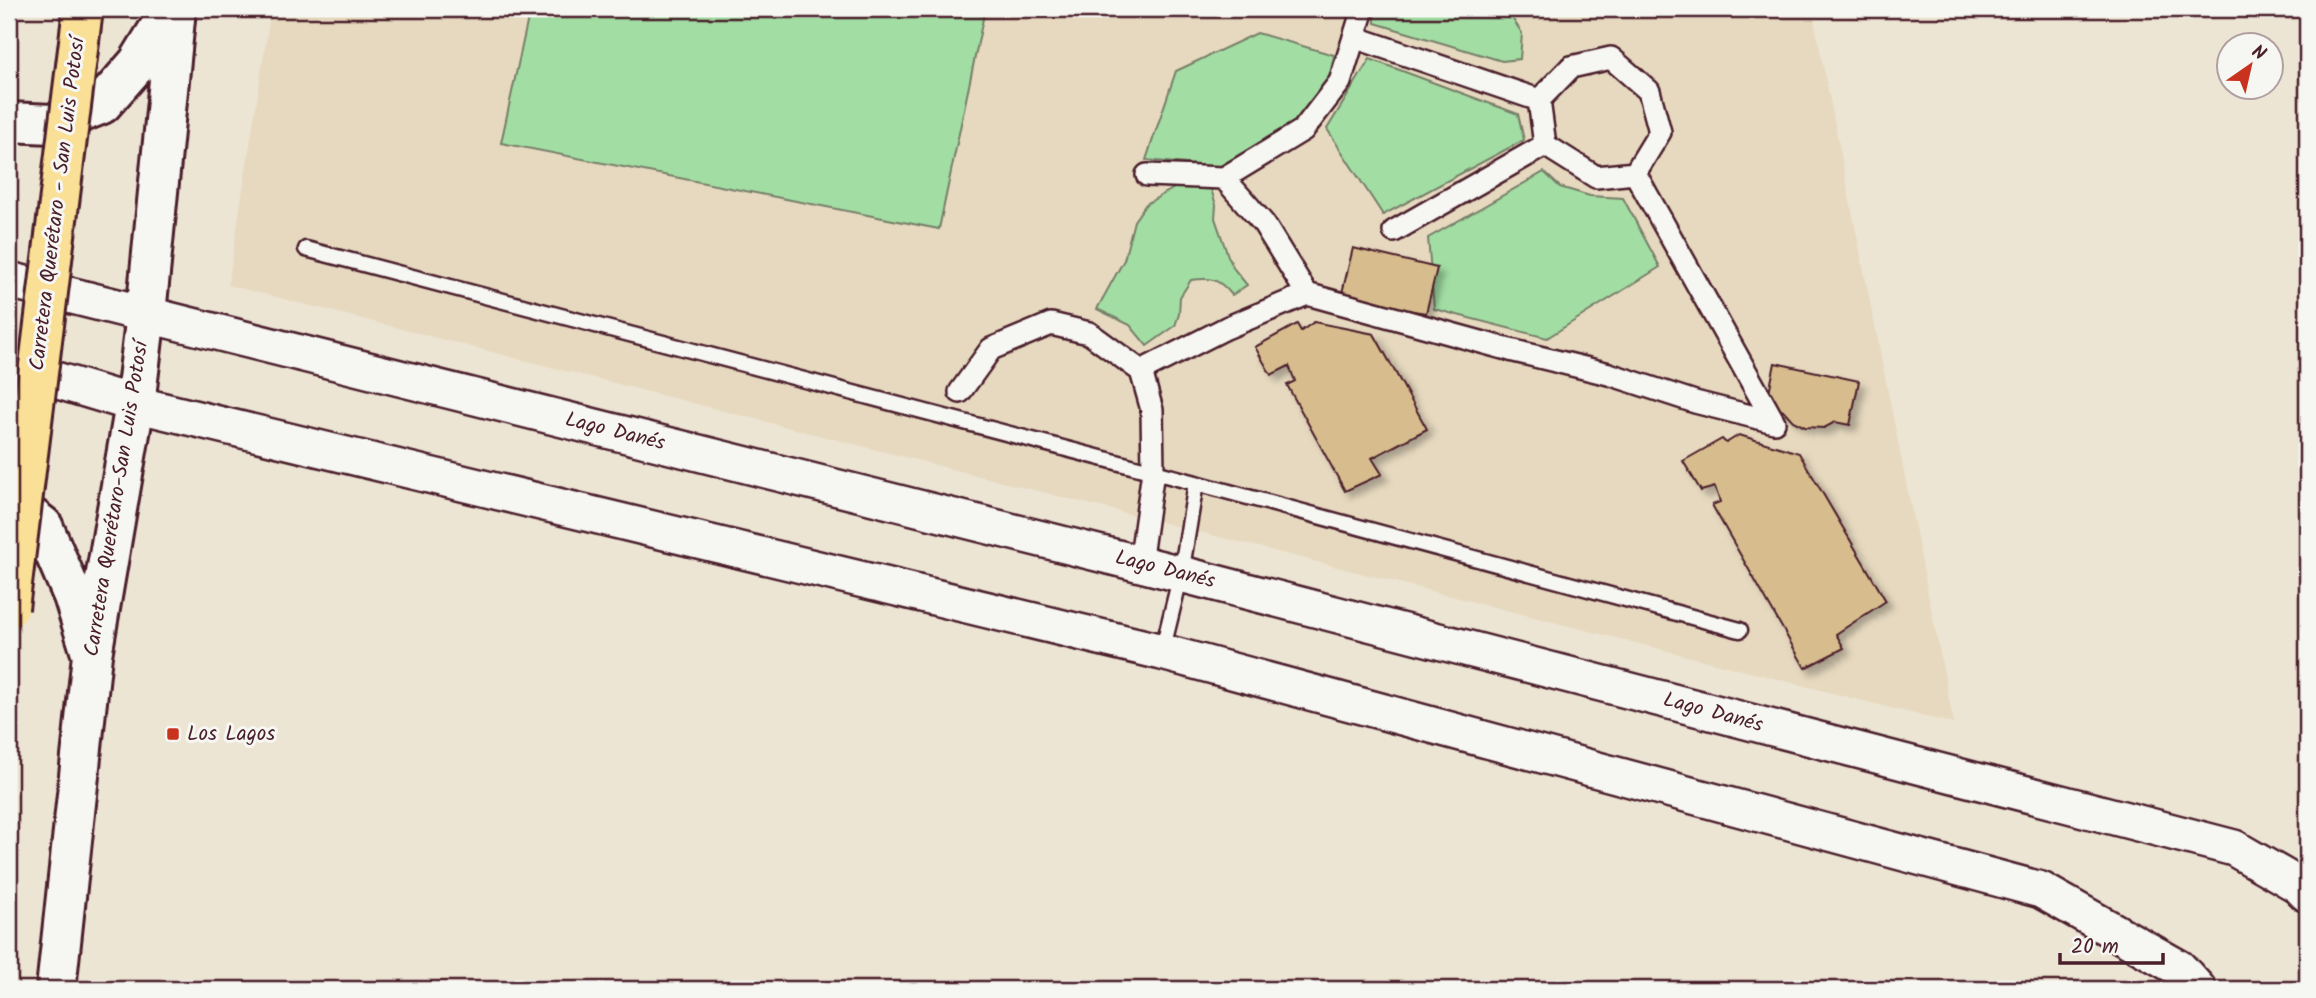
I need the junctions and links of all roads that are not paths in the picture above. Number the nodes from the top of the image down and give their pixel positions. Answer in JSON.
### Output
{"nodes":[{"id":1,"x":83,"y":9,"type":"edge"},
{"id":2,"x":174,"y":9,"type":"edge"},
{"id":3,"x":1363,"y":9,"type":"edge"},
{"id":4,"x":1354,"y":37,"type":"junction"},
{"id":5,"x":1539,"y":100,"type":"junction"},
{"id":6,"x":9,"y":122,"type":"edge"},
{"id":7,"x":1545,"y":145,"type":"junction"},
{"id":8,"x":1635,"y":173,"type":"junction"},
{"id":9,"x":1147,"y":175,"type":"dead end"},
{"id":10,"x":1224,"y":178,"type":"junction"},
{"id":11,"x":1394,"y":231,"type":"dead end"},
{"id":12,"x":306,"y":249,"type":"dead end"},
{"id":13,"x":9,"y":279,"type":"edge"},
{"id":14,"x":1307,"y":293,"type":"junction"},
{"id":15,"x":146,"y":314,"type":"junction"},
{"id":16,"x":9,"y":366,"type":"edge"},
{"id":17,"x":1141,"y":371,"type":"junction"},
{"id":18,"x":960,"y":392,"type":"dead end"},
{"id":19,"x":135,"y":404,"type":"junction"},
{"id":20,"x":1153,"y":471,"type":"junction"},
{"id":21,"x":1196,"y":483,"type":"junction"},
{"id":22,"x":9,"y":500,"type":"edge"},
{"id":23,"x":1140,"y":564,"type":"junction"},
{"id":24,"x":1181,"y":574,"type":"junction"},
{"id":25,"x":9,"y":608,"type":"edge"},
{"id":26,"x":1740,"y":630,"type":"dead end"},
{"id":27,"x":1162,"y":652,"type":"junction"},
{"id":28,"x":92,"y":655,"type":"junction"},
{"id":29,"x":2307,"y":894,"type":"edge"},
{"id":30,"x":56,"y":989,"type":"edge"},
{"id":31,"x":2198,"y":989,"type":"edge"}],
"edges":[{"from":1,"to":25,"type":"highway","name":"Carretera Querétaro - San Luis Potosí","bridge":true},
{"from":2,"to":6,"type":"main road"},
{"from":2,"to":15,"type":"main road","name":"Carretera Querétaro-San Luis Potosí"},
{"from":3,"to":4,"type":"street"},
{"from":4,"to":5,"type":"street"},
{"from":4,"to":10,"type":"street"},
{"from":5,"to":7,"type":"street"},
{"from":5,"to":8,"type":"street"},
{"from":7,"to":8,"type":"street"},
{"from":7,"to":11,"type":"street"},
{"from":8,"to":14,"type":"street"},
{"from":9,"to":10,"type":"street"},
{"from":10,"to":14,"type":"street"},
{"from":12,"to":20,"type":"lane"},
{"from":13,"to":15,"type":"street","name":"Lago Danés"},
{"from":14,"to":17,"type":"street"},
{"from":15,"to":19,"type":"main road","name":"Carretera Querétaro-San Luis Potosí"},
{"from":15,"to":23,"type":"street","name":"Lago Danés"},
{"from":16,"to":19,"type":"street"},
{"from":17,"to":18,"type":"street"},
{"from":17,"to":20,"type":"street"},
{"from":19,"to":27,"type":"street"},
{"from":19,"to":28,"type":"main road","name":"Carretera Querétaro-San Luis Potosí"},
{"from":20,"to":21,"type":"lane"},
{"from":20,"to":23,"type":"street"},
{"from":21,"to":24,"type":"lane"},
{"from":21,"to":26,"type":"lane"},
{"from":22,"to":28,"type":"main road"},
{"from":23,"to":24,"type":"street","name":"Lago Danés"},
{"from":24,"to":27,"type":"lane"},
{"from":24,"to":29,"type":"street","name":"Lago Danés"},
{"from":27,"to":31,"type":"street"},
{"from":28,"to":30,"type":"main road","name":"Carretera Querétaro-San Luis Potosí"}]}
